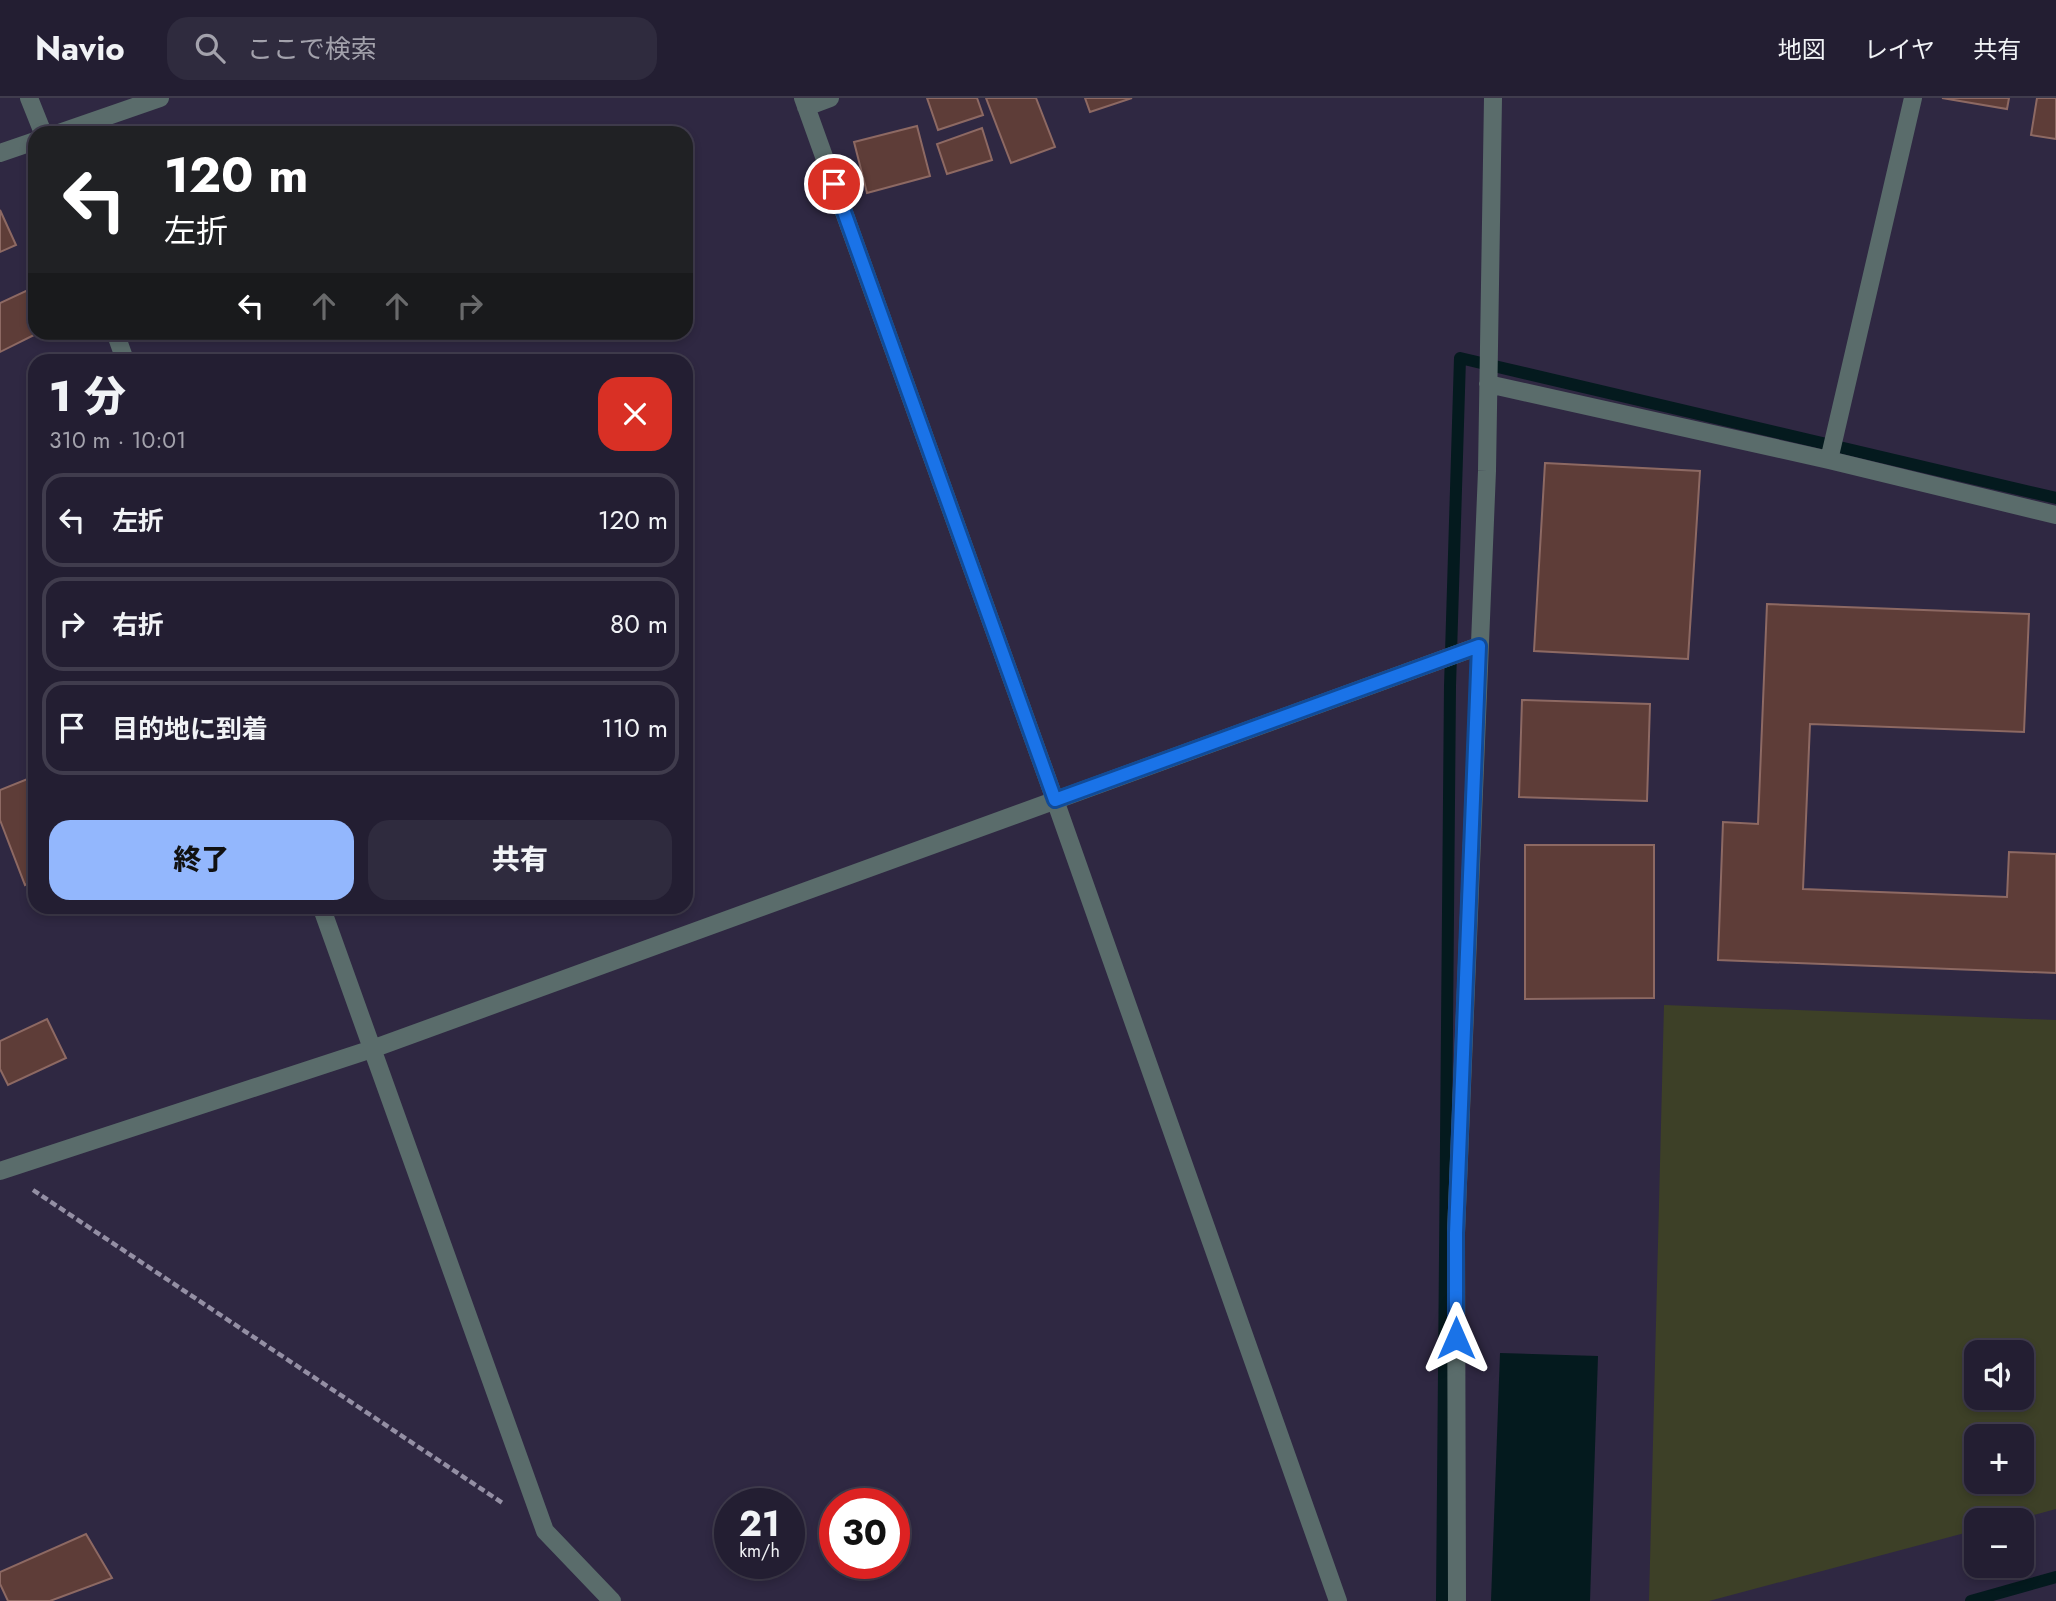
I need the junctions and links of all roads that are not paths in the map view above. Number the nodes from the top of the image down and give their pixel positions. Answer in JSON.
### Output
{"nodes":[{"id":1,"x":29,"y":98,"type":"edge"},
{"id":2,"x":160,"y":98,"type":"edge"},
{"id":3,"x":830,"y":98,"type":"edge"},
{"id":4,"x":1493,"y":98,"type":"edge"},
{"id":5,"x":1913,"y":98,"type":"edge"},
{"id":6,"x":804,"y":102,"type":"edge"},
{"id":7,"x":40,"y":126,"type":"edge"},
{"id":8,"x":79,"y":126,"type":"edge"},
{"id":9,"x":28,"y":143,"type":"edge"},
{"id":10,"x":0,"y":153,"type":"edge"},
{"id":11,"x":1488,"y":384,"type":"junction"},
{"id":12,"x":1829,"y":460,"type":"junction"},
{"id":13,"x":2056,"y":515,"type":"edge"},
{"id":14,"x":1479,"y":646,"type":"junction"},
{"id":15,"x":1055,"y":800,"type":"junction"},
{"id":16,"x":324,"y":914,"type":"edge"},
{"id":17,"x":372,"y":1049,"type":"junction"},
{"id":18,"x":1,"y":1170,"type":"edge"},
{"id":19,"x":612,"y":1601,"type":"edge"},
{"id":20,"x":1338,"y":1601,"type":"edge"},
{"id":21,"x":1457,"y":1601,"type":"edge"}],
"edges":[{"from":1,"to":7,"type":"street"},
{"from":2,"to":8,"type":"street"},
{"from":3,"to":6,"type":"street"},
{"from":4,"to":11,"type":"street"},
{"from":5,"to":12,"type":"street"},
{"from":6,"to":15,"type":"street"},
{"from":9,"to":10,"type":"street"},
{"from":11,"to":12,"type":"street"},
{"from":11,"to":14,"type":"street"},
{"from":12,"to":13,"type":"street"},
{"from":14,"to":15,"type":"street"},
{"from":14,"to":21,"type":"street"},
{"from":15,"to":17,"type":"street"},
{"from":15,"to":20,"type":"street"},
{"from":16,"to":17,"type":"street"},
{"from":17,"to":18,"type":"street"},
{"from":17,"to":19,"type":"street"}]}
